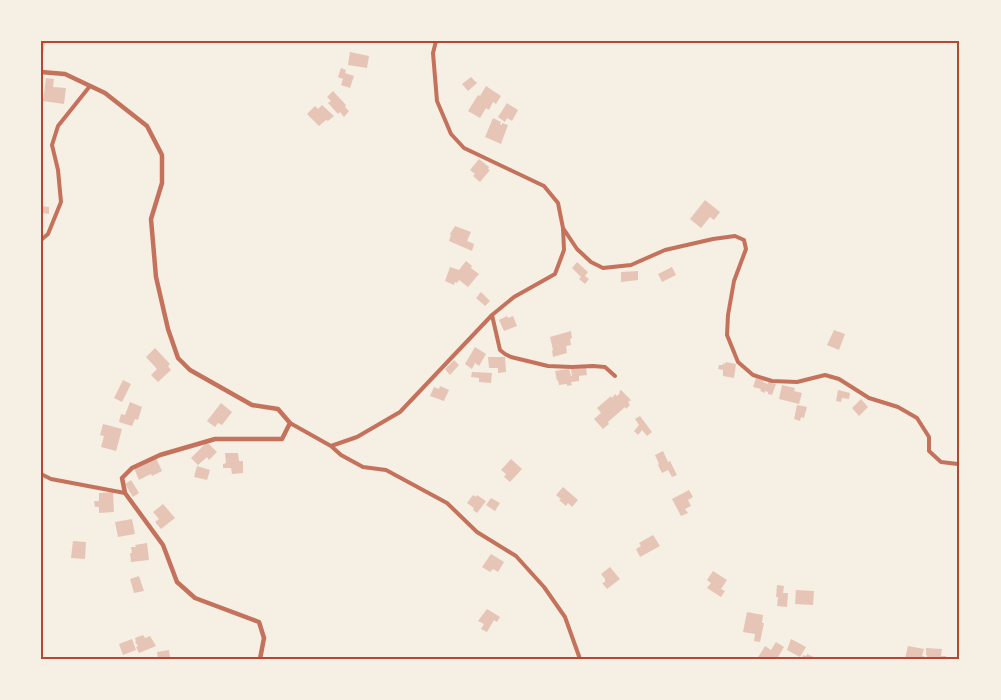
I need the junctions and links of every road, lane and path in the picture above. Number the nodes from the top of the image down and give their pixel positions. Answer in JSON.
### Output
{"nodes":[{"id":1,"x":436,"y":41,"type":"edge"},
{"id":2,"x":41,"y":72,"type":"edge"},
{"id":3,"x":90,"y":86,"type":"junction"},
{"id":4,"x":563,"y":228,"type":"junction"},
{"id":5,"x":41,"y":240,"type":"edge"},
{"id":6,"x":492,"y":315,"type":"junction"},
{"id":7,"x":615,"y":376,"type":"dead end"},
{"id":8,"x":290,"y":423,"type":"junction"},
{"id":9,"x":331,"y":446,"type":"junction"},
{"id":10,"x":960,"y":462,"type":"edge"},
{"id":11,"x":41,"y":474,"type":"edge"},
{"id":12,"x":125,"y":493,"type":"junction"},
{"id":13,"x":260,"y":659,"type":"edge"},
{"id":14,"x":580,"y":659,"type":"edge"}],
"edges":[{"from":1,"to":4,"type":"street"},
{"from":2,"to":3,"type":"street"},
{"from":3,"to":5,"type":"street"},
{"from":3,"to":8,"type":"street"},
{"from":4,"to":6,"type":"street"},
{"from":4,"to":10,"type":"street"},
{"from":6,"to":7,"type":"street"},
{"from":6,"to":9,"type":"street"},
{"from":8,"to":9,"type":"street"},
{"from":8,"to":12,"type":"street"},
{"from":9,"to":14,"type":"street"},
{"from":11,"to":12,"type":"street"},
{"from":12,"to":13,"type":"street"}]}
